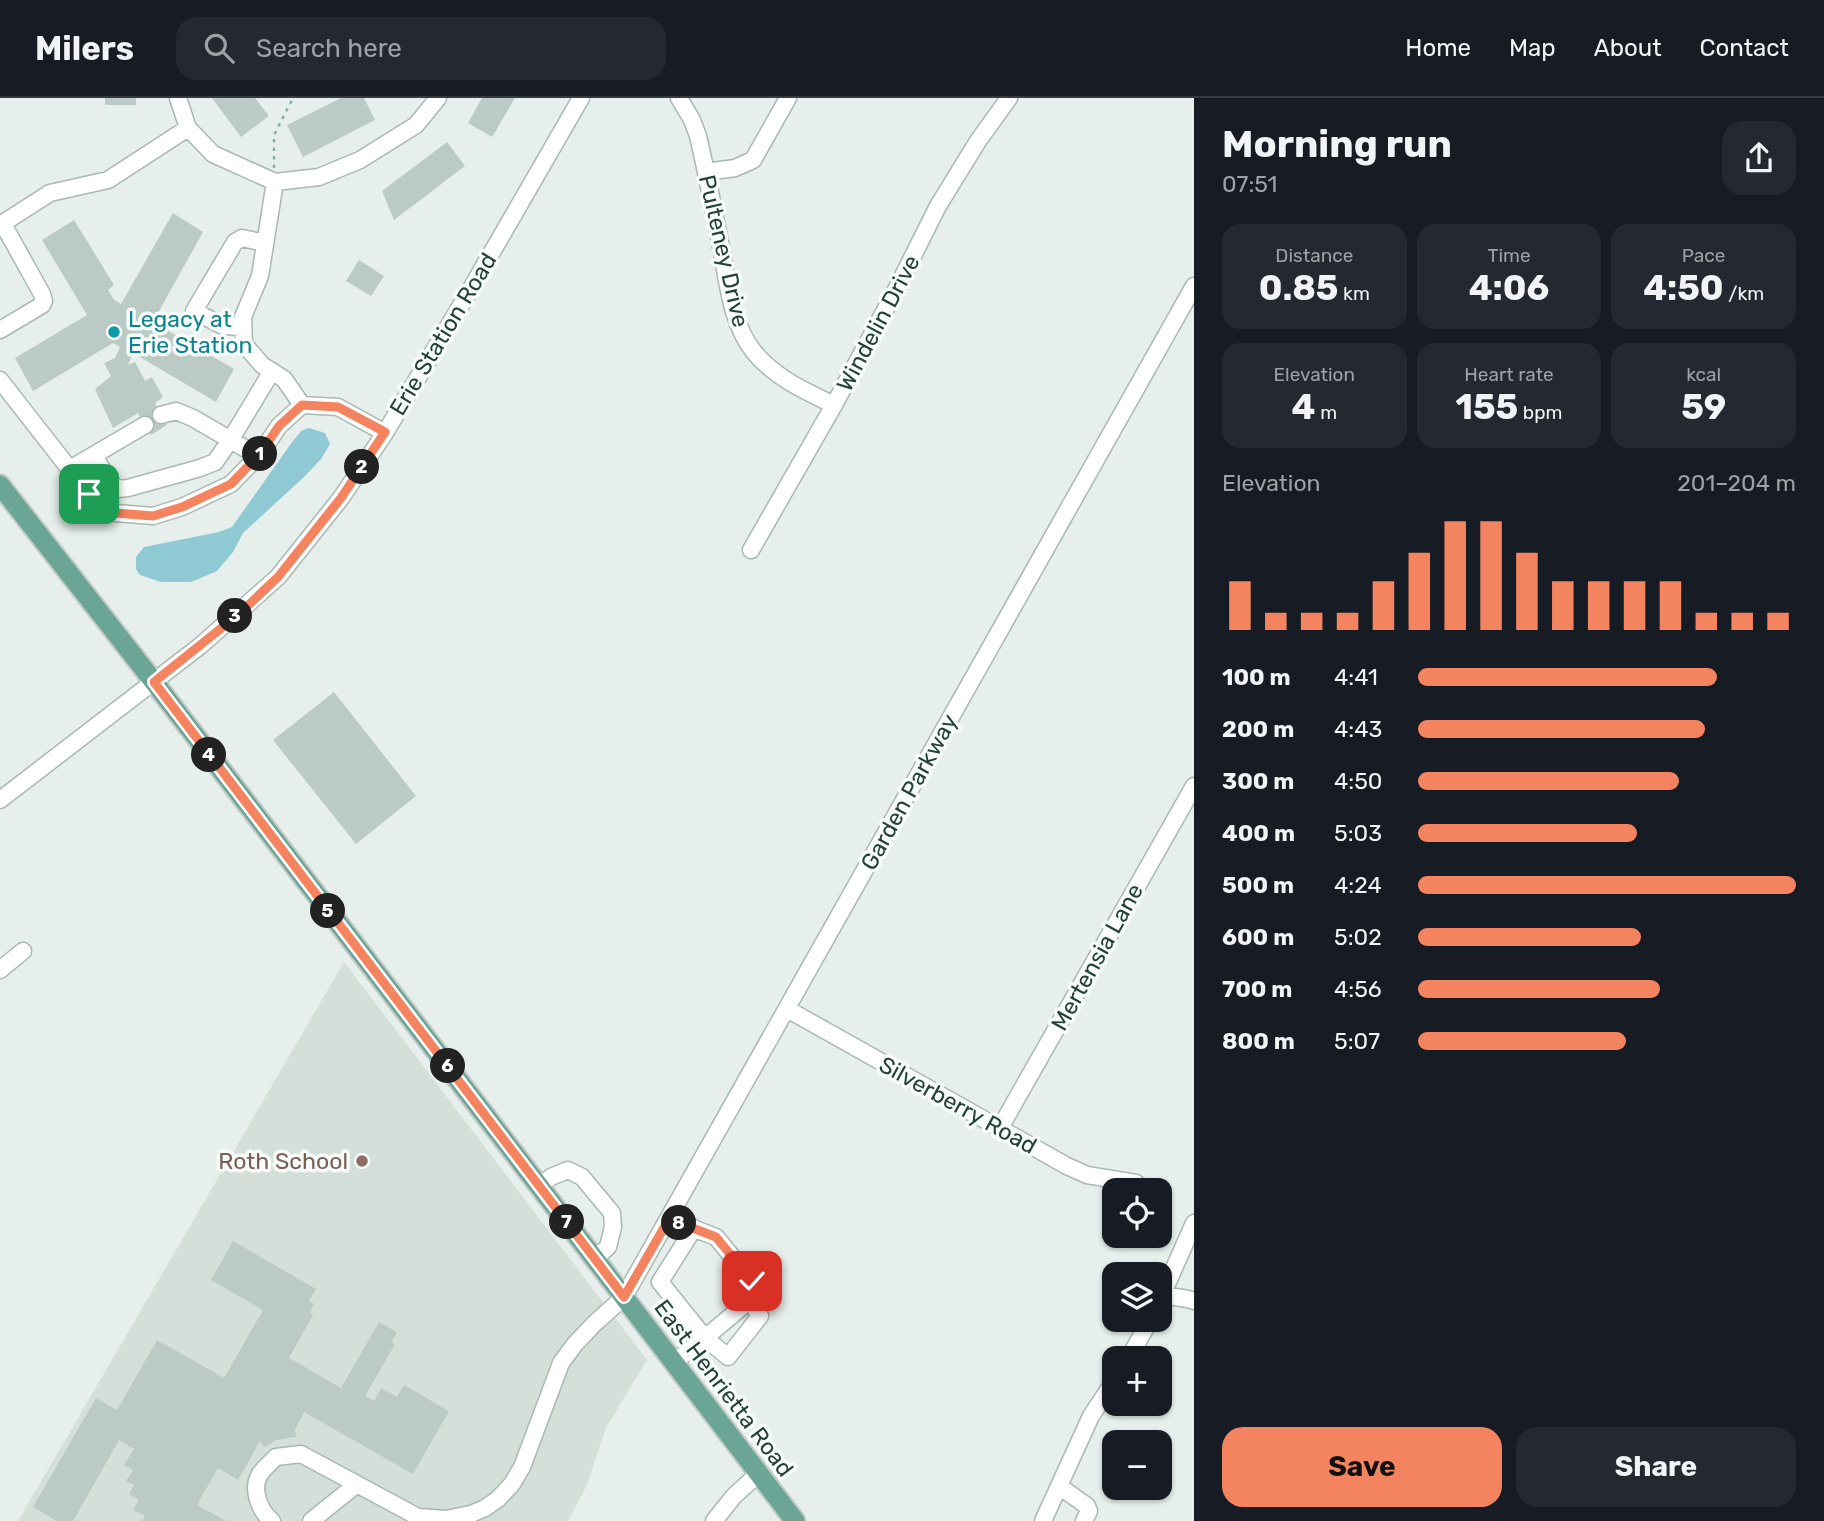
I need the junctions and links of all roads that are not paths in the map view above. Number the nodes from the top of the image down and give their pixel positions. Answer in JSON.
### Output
{"nodes":[{"id":1,"x":178,"y":98,"type":"edge"},
{"id":2,"x":438,"y":98,"type":"edge"},
{"id":3,"x":581,"y":98,"type":"edge"},
{"id":4,"x":679,"y":98,"type":"edge"},
{"id":5,"x":788,"y":98,"type":"edge"},
{"id":6,"x":1009,"y":98,"type":"edge"},
{"id":7,"x":188,"y":128,"type":"junction"},
{"id":8,"x":706,"y":172,"type":"junction"},
{"id":9,"x":275,"y":182,"type":"junction"},
{"id":10,"x":1,"y":225,"type":"edge"},
{"id":11,"x":265,"y":243,"type":"junction"},
{"id":12,"x":1194,"y":286,"type":"edge"},
{"id":13,"x":243,"y":327,"type":"junction"},
{"id":14,"x":0,"y":330,"type":"edge"},
{"id":15,"x":272,"y":371,"type":"junction"},
{"id":16,"x":0,"y":380,"type":"edge"},
{"id":17,"x":302,"y":405,"type":"junction"},
{"id":18,"x":834,"y":405,"type":"junction"},
{"id":19,"x":161,"y":415,"type":"dead end"},
{"id":20,"x":145,"y":425,"type":"dead end"},
{"id":21,"x":385,"y":432,"type":"junction"},
{"id":22,"x":231,"y":439,"type":"junction"},
{"id":23,"x":94,"y":455,"type":"junction"},
{"id":24,"x":258,"y":456,"type":"junction"},
{"id":25,"x":70,"y":469,"type":"junction"},
{"id":26,"x":0,"y":485,"type":"edge"},
{"id":27,"x":751,"y":550,"type":"dead end"},
{"id":28,"x":154,"y":682,"type":"junction"},
{"id":29,"x":1194,"y":786,"type":"edge"},
{"id":30,"x":0,"y":800,"type":"edge"},
{"id":31,"x":23,"y":951,"type":"dead end"},
{"id":32,"x":0,"y":970,"type":"edge"},
{"id":33,"x":787,"y":1009,"type":"junction"},
{"id":34,"x":1000,"y":1128,"type":"junction"},
{"id":35,"x":1105,"y":1178,"type":"edge"},
{"id":36,"x":540,"y":1186,"type":"junction"},
{"id":37,"x":669,"y":1219,"type":"junction"},
{"id":38,"x":1194,"y":1223,"type":"edge"},
{"id":39,"x":694,"y":1228,"type":"junction"},
{"id":40,"x":595,"y":1258,"type":"junction"},
{"id":41,"x":1172,"y":1272,"type":"edge"},
{"id":42,"x":624,"y":1297,"type":"junction"},
{"id":43,"x":1172,"y":1298,"type":"edge"},
{"id":44,"x":750,"y":1300,"type":"junction"},
{"id":45,"x":1194,"y":1301,"type":"edge"},
{"id":46,"x":705,"y":1338,"type":"junction"},
{"id":47,"x":674,"y":1362,"type":"junction"},
{"id":48,"x":1102,"y":1400,"type":"edge"},
{"id":49,"x":758,"y":1474,"type":"junction"},
{"id":50,"x":357,"y":1484,"type":"junction"},
{"id":51,"x":1059,"y":1486,"type":"junction"},
{"id":52,"x":1091,"y":1518,"type":"edge"},
{"id":53,"x":272,"y":1521,"type":"edge"},
{"id":54,"x":311,"y":1521,"type":"edge"},
{"id":55,"x":714,"y":1521,"type":"edge"},
{"id":56,"x":795,"y":1521,"type":"edge"},
{"id":57,"x":1043,"y":1521,"type":"edge"}],
"edges":[{"from":1,"to":7,"type":"street"},
{"from":2,"to":9,"type":"street"},
{"from":3,"to":21,"type":"street","name":"Erie Station Road"},
{"from":4,"to":8,"type":"street","name":"Pulteney Drive"},
{"from":5,"to":8,"type":"street"},
{"from":6,"to":18,"type":"street","name":"Windelin Drive"},
{"from":7,"to":9,"type":"street"},
{"from":7,"to":10,"type":"street"},
{"from":8,"to":18,"type":"street","name":"Pulteney Drive"},
{"from":9,"to":11,"type":"street"},
{"from":10,"to":14,"type":"street"},
{"from":11,"to":13,"type":"street"},
{"from":11,"to":13,"type":"street"},
{"from":12,"to":33,"type":"street","name":"Garden Parkway"},
{"from":13,"to":15,"type":"street"},
{"from":15,"to":17,"type":"street"},
{"from":15,"to":22,"type":"street"},
{"from":16,"to":25,"type":"street"},
{"from":17,"to":21,"type":"street"},
{"from":17,"to":24,"type":"street"},
{"from":18,"to":27,"type":"street","name":"Windelin Drive"},
{"from":19,"to":22,"type":"street"},
{"from":20,"to":23,"type":"street"},
{"from":21,"to":28,"type":"street","name":"Erie Station Road"},
{"from":22,"to":23,"type":"street"},
{"from":22,"to":24,"type":"street"},
{"from":23,"to":25,"type":"street"},
{"from":24,"to":25,"type":"street"},
{"from":26,"to":28,"type":"main road","name":"East Henrietta Road"},
{"from":28,"to":30,"type":"street","name":"Erie Station Road"},
{"from":28,"to":36,"type":"main road","name":"East Henrietta Road"},
{"from":29,"to":34,"type":"street","name":"Mertensia Lane"},
{"from":31,"to":32,"type":"street"},
{"from":33,"to":34,"type":"street","name":"Silverberry Road"},
{"from":33,"to":37,"type":"street","name":"Garden Parkway"},
{"from":34,"to":35,"type":"street","name":"Silverberry Road"},
{"from":36,"to":40,"type":"main road","name":"East Henrietta Road"},
{"from":36,"to":40,"type":"street"},
{"from":37,"to":39,"type":"street"},
{"from":37,"to":42,"type":"street","name":"Garden Parkway"},
{"from":38,"to":41,"type":"street"},
{"from":39,"to":44,"type":"street"},
{"from":39,"to":46,"type":"street"},
{"from":40,"to":42,"type":"main road","name":"East Henrietta Road"},
{"from":42,"to":47,"type":"main road","name":"East Henrietta Road"},
{"from":42,"to":50,"type":"street","name":"Garden Parkway"},
{"from":43,"to":45,"type":"street"},
{"from":44,"to":46,"type":"street"},
{"from":44,"to":46,"type":"street"},
{"from":46,"to":47,"type":"street"},
{"from":47,"to":49,"type":"main road","name":"East Henrietta Road"},
{"from":48,"to":51,"type":"street"},
{"from":49,"to":55,"type":"street"},
{"from":49,"to":56,"type":"main road","name":"East Henrietta Road"},
{"from":50,"to":53,"type":"street","name":"Garden Parkway"},
{"from":50,"to":54,"type":"street"},
{"from":51,"to":52,"type":"street"},
{"from":51,"to":57,"type":"street"}]}
